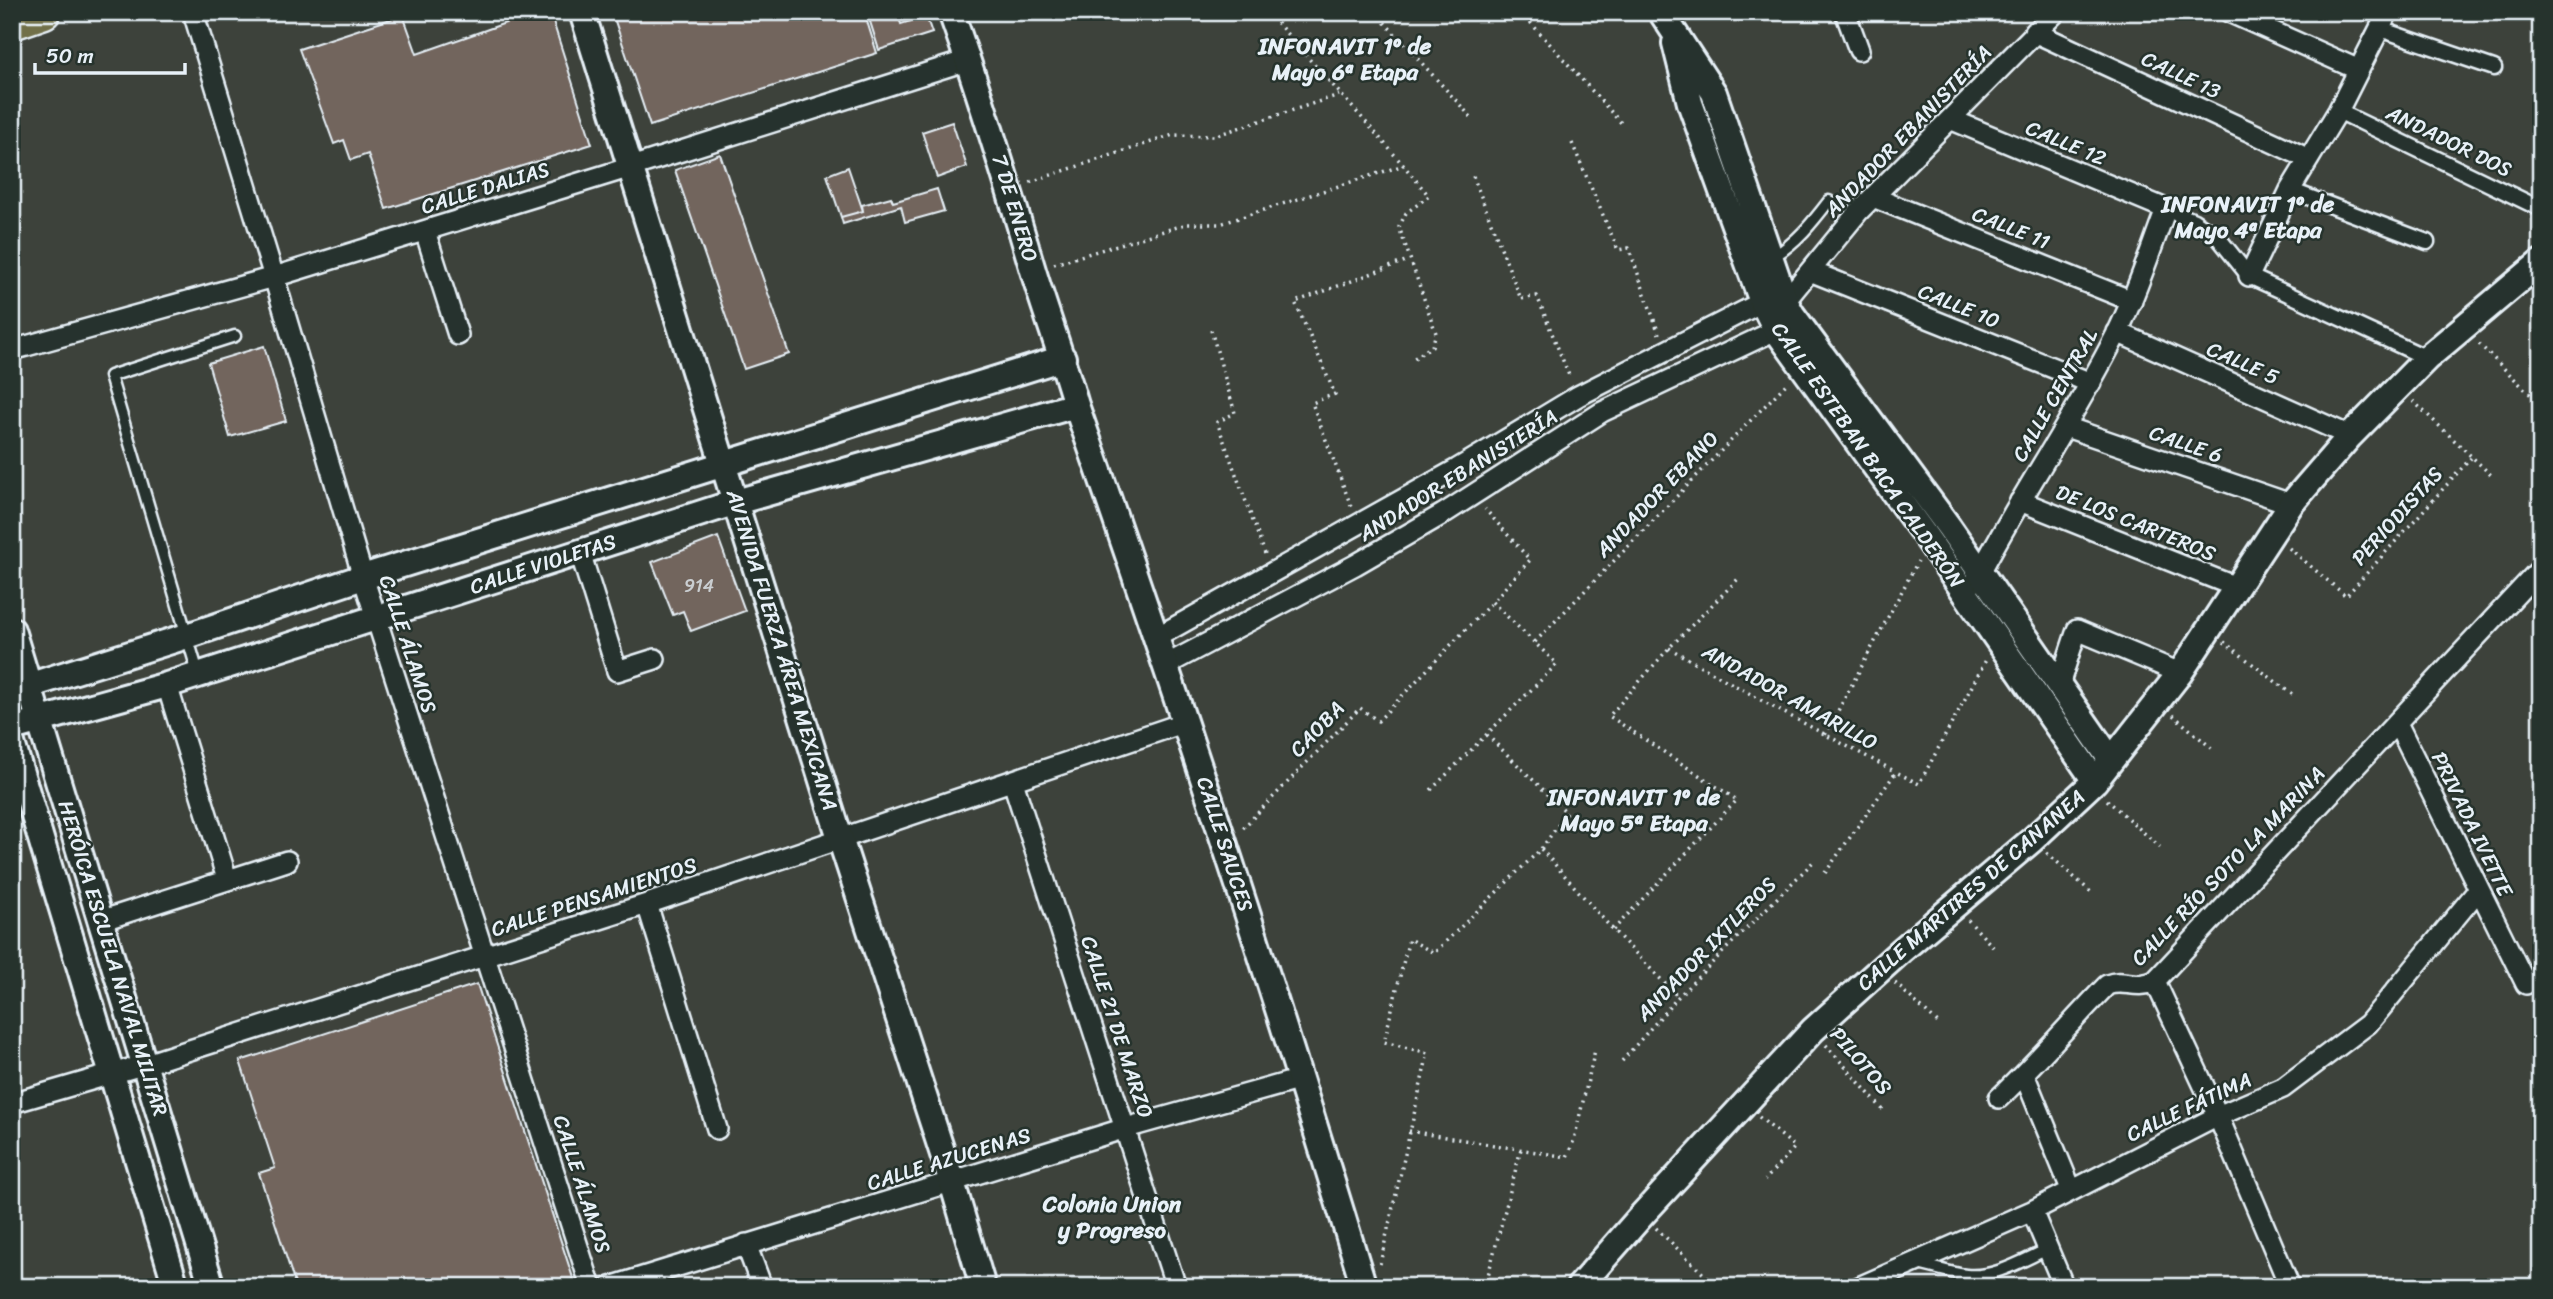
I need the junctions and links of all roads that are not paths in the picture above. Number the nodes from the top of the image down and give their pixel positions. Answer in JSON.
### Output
{"nodes":[{"id":1,"x":44,"y":12,"type":"edge"},
{"id":2,"x":193,"y":12,"type":"edge"},
{"id":3,"x":582,"y":12,"type":"edge"},
{"id":4,"x":951,"y":12,"type":"edge"},
{"id":5,"x":1845,"y":12,"type":"edge"},
{"id":6,"x":2056,"y":12,"type":"edge"},
{"id":7,"x":2229,"y":12,"type":"edge"},
{"id":8,"x":1665,"y":17,"type":"edge"},
{"id":9,"x":2384,"y":21,"type":"edge"},
{"id":10,"x":12,"y":23,"type":"edge"},
{"id":11,"x":2034,"y":32,"type":"junction"},
{"id":12,"x":1859,"y":50,"type":"dead end"},
{"id":13,"x":968,"y":60,"type":"junction"},
{"id":14,"x":2494,"y":68,"type":"dead end"},
{"id":15,"x":2359,"y":70,"type":"junction"},
{"id":16,"x":2338,"y":111,"type":"junction"},
{"id":17,"x":1950,"y":119,"type":"junction"},
{"id":18,"x":2309,"y":159,"type":"junction"},
{"id":19,"x":631,"y":167,"type":"junction"},
{"id":20,"x":2290,"y":190,"type":"junction"},
{"id":21,"x":1873,"y":197,"type":"junction"},
{"id":22,"x":1829,"y":201,"type":"dead end"},
{"id":23,"x":2166,"y":209,"type":"junction"},
{"id":24,"x":2541,"y":209,"type":"edge"},
{"id":25,"x":425,"y":231,"type":"junction"},
{"id":26,"x":2427,"y":243,"type":"dead end"},
{"id":27,"x":1760,"y":261,"type":"junction"},
{"id":28,"x":2541,"y":262,"type":"edge"},
{"id":29,"x":1810,"y":271,"type":"junction"},
{"id":30,"x":2249,"y":276,"type":"junction"},
{"id":31,"x":274,"y":277,"type":"junction"},
{"id":32,"x":2132,"y":301,"type":"junction"},
{"id":33,"x":1774,"y":313,"type":"junction"},
{"id":34,"x":2117,"y":332,"type":"junction"},
{"id":35,"x":458,"y":335,"type":"dead end"},
{"id":36,"x":235,"y":336,"type":"dead end"},
{"id":37,"x":12,"y":350,"type":"edge"},
{"id":38,"x":1063,"y":358,"type":"junction"},
{"id":39,"x":2427,"y":358,"type":"junction"},
{"id":40,"x":2091,"y":383,"type":"junction"},
{"id":41,"x":1076,"y":405,"type":"junction"},
{"id":42,"x":1850,"y":410,"type":"junction"},
{"id":43,"x":2066,"y":427,"type":"junction"},
{"id":44,"x":2350,"y":436,"type":"junction"},
{"id":45,"x":723,"y":463,"type":"junction"},
{"id":46,"x":2020,"y":501,"type":"junction"},
{"id":47,"x":736,"y":502,"type":"junction"},
{"id":48,"x":2291,"y":504,"type":"junction"},
{"id":49,"x":580,"y":552,"type":"junction"},
{"id":50,"x":2541,"y":568,"type":"edge"},
{"id":51,"x":1980,"y":572,"type":"junction"},
{"id":52,"x":363,"y":576,"type":"junction"},
{"id":53,"x":2236,"y":587,"type":"junction"},
{"id":54,"x":1968,"y":596,"type":"junction"},
{"id":55,"x":377,"y":618,"type":"junction"},
{"id":56,"x":12,"y":630,"type":"edge"},
{"id":57,"x":187,"y":636,"type":"junction"},
{"id":58,"x":1157,"y":637,"type":"junction"},
{"id":59,"x":655,"y":660,"type":"dead end"},
{"id":60,"x":1166,"y":665,"type":"junction"},
{"id":61,"x":2180,"y":674,"type":"junction"},
{"id":62,"x":199,"y":675,"type":"junction"},
{"id":63,"x":167,"y":685,"type":"junction"},
{"id":64,"x":2059,"y":685,"type":"junction"},
{"id":65,"x":21,"y":688,"type":"edge"},
{"id":66,"x":41,"y":721,"type":"junction"},
{"id":67,"x":1186,"y":722,"type":"junction"},
{"id":68,"x":2397,"y":723,"type":"junction"},
{"id":69,"x":12,"y":728,"type":"edge"},
{"id":70,"x":12,"y":743,"type":"edge"},
{"id":71,"x":2111,"y":760,"type":"junction"},
{"id":72,"x":1013,"y":782,"type":"junction"},
{"id":73,"x":2092,"y":783,"type":"junction"},
{"id":74,"x":840,"y":838,"type":"junction"},
{"id":75,"x":287,"y":861,"type":"dead end"},
{"id":76,"x":227,"y":879,"type":"junction"},
{"id":77,"x":2479,"y":889,"type":"junction"},
{"id":78,"x":647,"y":904,"type":"junction"},
{"id":79,"x":100,"y":921,"type":"junction"},
{"id":80,"x":484,"y":957,"type":"junction"},
{"id":81,"x":2155,"y":981,"type":"junction"},
{"id":82,"x":2526,"y":984,"type":"dead end"},
{"id":83,"x":146,"y":1064,"type":"junction"},
{"id":84,"x":2024,"y":1073,"type":"junction"},
{"id":85,"x":113,"y":1075,"type":"junction"},
{"id":86,"x":1301,"y":1079,"type":"junction"},
{"id":87,"x":1999,"y":1098,"type":"dead end"},
{"id":88,"x":12,"y":1103,"type":"edge"},
{"id":89,"x":2218,"y":1116,"type":"junction"},
{"id":90,"x":1126,"y":1128,"type":"junction"},
{"id":91,"x":717,"y":1129,"type":"dead end"},
{"id":92,"x":952,"y":1182,"type":"junction"},
{"id":93,"x":2071,"y":1189,"type":"junction"},
{"id":94,"x":2032,"y":1211,"type":"junction"},
{"id":95,"x":746,"y":1244,"type":"junction"},
{"id":96,"x":2048,"y":1249,"type":"junction"},
{"id":97,"x":1914,"y":1263,"type":"junction"},
{"id":98,"x":1371,"y":1280,"type":"edge"},
{"id":99,"x":176,"y":1287,"type":"edge"},
{"id":100,"x":212,"y":1287,"type":"edge"},
{"id":101,"x":591,"y":1287,"type":"edge"},
{"id":102,"x":610,"y":1287,"type":"edge"},
{"id":103,"x":762,"y":1287,"type":"edge"},
{"id":104,"x":983,"y":1287,"type":"edge"},
{"id":105,"x":1176,"y":1287,"type":"edge"},
{"id":106,"x":1579,"y":1287,"type":"edge"},
{"id":107,"x":1859,"y":1287,"type":"edge"},
{"id":108,"x":2064,"y":1287,"type":"edge"},
{"id":109,"x":2290,"y":1287,"type":"edge"}],
"edges":[{"from":1,"to":10,"type":"main road"},
{"from":2,"to":31,"type":"street","name":"CALLE ÁLAMOS"},
{"from":3,"to":19,"type":"street","name":"AVENIDA FUERZA ÁREA MEXICANA"},
{"from":4,"to":13,"type":"street","name":"7 DE ENERO"},
{"from":5,"to":12,"type":"street"},
{"from":6,"to":11,"type":"street","name":"ANDADOR EBANISTERÍA"},
{"from":7,"to":15,"type":"street"},
{"from":8,"to":27,"type":"street","name":"CALLE ESTEBAN BACA CALDERÓN"},
{"from":9,"to":14,"type":"street"},
{"from":9,"to":15,"type":"street"},
{"from":11,"to":17,"type":"street","name":"ANDADOR EBANISTERÍA"},
{"from":11,"to":18,"type":"street","name":"CALLE 13"},
{"from":13,"to":19,"type":"street","name":"CALLE DALIAS"},
{"from":13,"to":38,"type":"street","name":"7 DE ENERO"},
{"from":15,"to":16,"type":"street"},
{"from":16,"to":18,"type":"street"},
{"from":16,"to":24,"type":"street","name":"ANDADOR DOS"},
{"from":17,"to":21,"type":"street","name":"ANDADOR EBANISTERÍA"},
{"from":17,"to":23,"type":"street","name":"CALLE 12"},
{"from":18,"to":20,"type":"street"},
{"from":19,"to":25,"type":"street","name":"CALLE DALIAS"},
{"from":19,"to":45,"type":"street","name":"AVENIDA FUERZA ÁREA MEXICANA"},
{"from":20,"to":26,"type":"street"},
{"from":20,"to":30,"type":"street"},
{"from":21,"to":29,"type":"street","name":"ANDADOR EBANISTERÍA"},
{"from":21,"to":32,"type":"street","name":"CALLE 11"},
{"from":22,"to":27,"type":"lane"},
{"from":23,"to":30,"type":"street"},
{"from":23,"to":32,"type":"street","name":"CALLE CENTRAL"},
{"from":25,"to":31,"type":"street","name":"CALLE DALIAS"},
{"from":25,"to":35,"type":"street"},
{"from":27,"to":33,"type":"street","name":"CALLE ESTEBAN BACA CALDERÓN"},
{"from":28,"to":39,"type":"street","name":"CALLE MARTIRES DE CANANEA"},
{"from":29,"to":33,"type":"street","name":"ANDADOR EBANISTERÍA"},
{"from":29,"to":40,"type":"street","name":"CALLE 10"},
{"from":30,"to":39,"type":"street"},
{"from":31,"to":37,"type":"street","name":"CALLE DALIAS"},
{"from":31,"to":52,"type":"street","name":"CALLE ÁLAMOS"},
{"from":32,"to":34,"type":"street","name":"CALLE CENTRAL"},
{"from":33,"to":42,"type":"street","name":"CALLE ESTEBAN BACA CALDERÓN"},
{"from":33,"to":42,"type":"street","name":"CALLE ESTEBAN BACA CALDERÓN"},
{"from":33,"to":58,"type":"street","name":"ANDADOR EBANISTERÍA"},
{"from":33,"to":60,"type":"street","name":"ANDADOR EBANISTERÍA"},
{"from":34,"to":40,"type":"street","name":"CALLE CENTRAL"},
{"from":34,"to":44,"type":"street","name":"CALLE 5"},
{"from":36,"to":57,"type":"lane"},
{"from":38,"to":41,"type":"street","name":"7 DE ENERO"},
{"from":38,"to":45,"type":"street","name":"CALLE VIOLETAS"},
{"from":39,"to":44,"type":"street","name":"CALLE MARTIRES DE CANANEA"},
{"from":40,"to":43,"type":"street","name":"CALLE CENTRAL"},
{"from":41,"to":47,"type":"street","name":"CALLE VIOLETAS"},
{"from":41,"to":58,"type":"street","name":"CALLE SAUCES"},
{"from":42,"to":51,"type":"street","name":"CALLE ESTEBAN BACA CALDERÓN"},
{"from":42,"to":54,"type":"street","name":"CALLE ESTEBAN BACA CALDERÓN"},
{"from":43,"to":46,"type":"street","name":"CALLE CENTRAL"},
{"from":43,"to":48,"type":"street","name":"CALLE 6"},
{"from":44,"to":48,"type":"street","name":"CALLE MARTIRES DE CANANEA"},
{"from":45,"to":47,"type":"street","name":"AVENIDA FUERZA ÁREA MEXICANA"},
{"from":45,"to":52,"type":"street","name":"CALLE VIOLETAS"},
{"from":46,"to":51,"type":"street","name":"CALLE CENTRAL"},
{"from":46,"to":53,"type":"street","name":"DE LOS CARTEROS"},
{"from":47,"to":49,"type":"street","name":"CALLE VIOLETAS"},
{"from":47,"to":74,"type":"street","name":"AVENIDA FUERZA ÁREA MEXICANA"},
{"from":48,"to":53,"type":"street","name":"CALLE MARTIRES DE CANANEA"},
{"from":49,"to":55,"type":"street","name":"CALLE VIOLETAS"},
{"from":49,"to":59,"type":"street"},
{"from":50,"to":68,"type":"street","name":"CALLE RÍO SOTO LA MARINA"},
{"from":51,"to":54,"type":"street","name":"CALLE CENTRAL"},
{"from":51,"to":64,"type":"street","name":"CALLE ESTEBAN BACA CALDERÓN"},
{"from":52,"to":55,"type":"street","name":"CALLE ÁLAMOS"},
{"from":52,"to":57,"type":"street","name":"CALLE VIOLETAS"},
{"from":53,"to":61,"type":"street","name":"CALLE MARTIRES DE CANANEA"},
{"from":54,"to":73,"type":"street","name":"CALLE ESTEBAN BACA CALDERÓN"},
{"from":55,"to":62,"type":"street","name":"CALLE VIOLETAS"},
{"from":55,"to":80,"type":"street","name":"CALLE ÁLAMOS"},
{"from":56,"to":65,"type":"street","name":"HERÓICA ESCUELA NAVAL MILITAR"},
{"from":57,"to":62,"type":"lane"},
{"from":57,"to":65,"type":"street","name":"CALLE VIOLETAS"},
{"from":58,"to":60,"type":"street","name":"CALLE SAUCES"},
{"from":60,"to":67,"type":"street","name":"CALLE SAUCES"},
{"from":61,"to":64,"type":"street"},
{"from":61,"to":71,"type":"street","name":"CALLE MARTIRES DE CANANEA"},
{"from":62,"to":63,"type":"street","name":"CALLE VIOLETAS"},
{"from":63,"to":66,"type":"street","name":"CALLE VIOLETAS"},
{"from":63,"to":76,"type":"street"},
{"from":64,"to":71,"type":"street","name":"CALLE ESTEBAN BACA CALDERÓN"},
{"from":65,"to":66,"type":"street","name":"HERÓICA ESCUELA NAVAL MILITAR"},
{"from":66,"to":69,"type":"street","name":"CALLE VIOLETAS"},
{"from":66,"to":79,"type":"street","name":"HERÓICA ESCUELA NAVAL MILITAR"},
{"from":67,"to":72,"type":"street","name":"CALLE PENSAMIENTOS"},
{"from":67,"to":86,"type":"street","name":"CALLE SAUCES"},
{"from":68,"to":77,"type":"street","name":"PRIVADA IVETTE"},
{"from":68,"to":81,"type":"street","name":"CALLE RÍO SOTO LA MARINA"},
{"from":70,"to":85,"type":"street","name":"HERÓICA ESCUELA NAVAL MILITAR"},
{"from":71,"to":73,"type":"street","name":"CALLE MARTIRES DE CANANEA"},
{"from":72,"to":74,"type":"street","name":"CALLE PENSAMIENTOS"},
{"from":72,"to":90,"type":"street","name":"CALLE 21 DE MARZO"},
{"from":73,"to":106,"type":"street","name":"CALLE MARTIRES DE CANANEA"},
{"from":74,"to":78,"type":"street","name":"CALLE PENSAMIENTOS"},
{"from":74,"to":92,"type":"street","name":"AVENIDA FUERZA ÁREA MEXICANA"},
{"from":75,"to":76,"type":"street"},
{"from":76,"to":79,"type":"street"},
{"from":77,"to":82,"type":"street","name":"PRIVADA IVETTE"},
{"from":77,"to":89,"type":"street","name":"CALLE FÁTIMA"},
{"from":78,"to":80,"type":"street","name":"CALLE PENSAMIENTOS"},
{"from":78,"to":91,"type":"street"},
{"from":79,"to":83,"type":"street","name":"HERÓICA ESCUELA NAVAL MILITAR"},
{"from":80,"to":83,"type":"street","name":"CALLE PENSAMIENTOS"},
{"from":80,"to":101,"type":"street","name":"CALLE ÁLAMOS"},
{"from":81,"to":84,"type":"street","name":"CALLE RÍO SOTO LA MARINA"},
{"from":81,"to":89,"type":"street"},
{"from":83,"to":85,"type":"street","name":"CALLE PENSAMIENTOS"},
{"from":83,"to":100,"type":"street","name":"HERÓICA ESCUELA NAVAL MILITAR"},
{"from":84,"to":87,"type":"street","name":"CALLE RÍO SOTO LA MARINA"},
{"from":84,"to":93,"type":"street"},
{"from":85,"to":88,"type":"street","name":"CALLE PENSAMIENTOS"},
{"from":85,"to":99,"type":"street","name":"HERÓICA ESCUELA NAVAL MILITAR"},
{"from":86,"to":90,"type":"street","name":"CALLE AZUCENAS"},
{"from":86,"to":98,"type":"street","name":"CALLE SAUCES"},
{"from":89,"to":93,"type":"street","name":"CALLE FÁTIMA"},
{"from":89,"to":109,"type":"street"},
{"from":90,"to":92,"type":"street","name":"CALLE AZUCENAS"},
{"from":90,"to":105,"type":"street","name":"CALLE 21 DE MARZO"},
{"from":92,"to":95,"type":"street","name":"CALLE AZUCENAS"},
{"from":92,"to":104,"type":"street","name":"AVENIDA FUERZA ÁREA MEXICANA"},
{"from":93,"to":94,"type":"street","name":"CALLE FÁTIMA"},
{"from":94,"to":96,"type":"street"},
{"from":94,"to":97,"type":"street","name":"CALLE FÁTIMA"},
{"from":95,"to":102,"type":"street","name":"CALLE AZUCENAS"},
{"from":95,"to":103,"type":"street"},
{"from":96,"to":97,"type":"lane"},
{"from":96,"to":108,"type":"street"},
{"from":97,"to":107,"type":"street","name":"CALLE FÁTIMA"}]}
